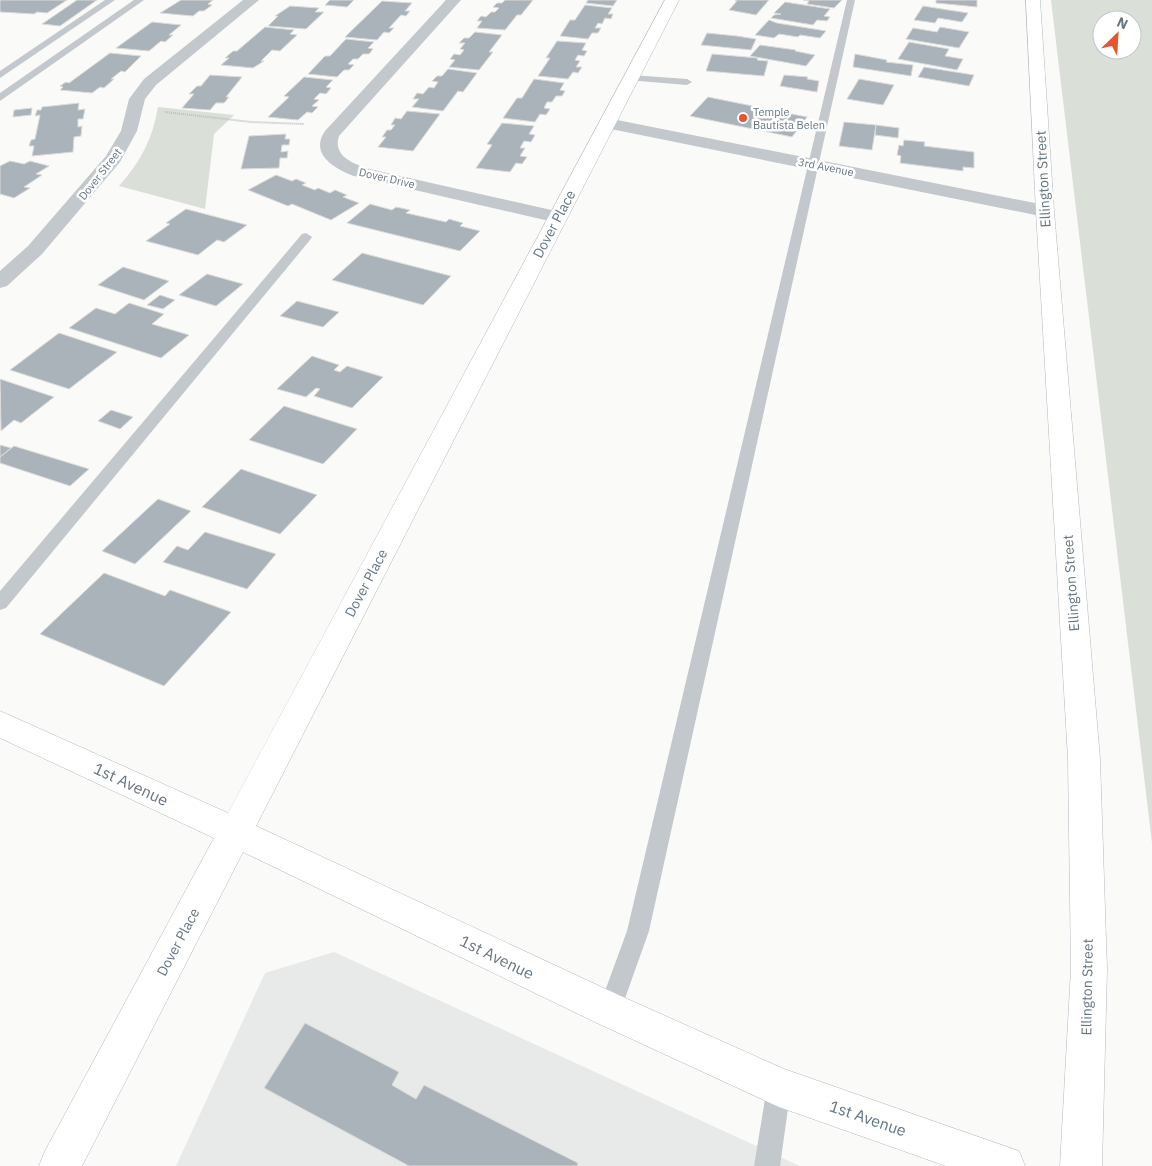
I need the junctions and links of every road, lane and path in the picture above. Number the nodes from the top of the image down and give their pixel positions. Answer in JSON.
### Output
{"nodes":[{"id":1,"x":111,"y":0,"type":"edge"},
{"id":2,"x":140,"y":0,"type":"edge"},
{"id":3,"x":252,"y":0,"type":"edge"},
{"id":4,"x":454,"y":0,"type":"edge"},
{"id":5,"x":672,"y":0,"type":"edge"},
{"id":6,"x":851,"y":0,"type":"edge"},
{"id":7,"x":1033,"y":0,"type":"edge"},
{"id":8,"x":0,"y":75,"type":"edge"},
{"id":9,"x":631,"y":78,"type":"junction"},
{"id":10,"x":687,"y":82,"type":"dead end"},
{"id":11,"x":0,"y":98,"type":"edge"},
{"id":12,"x":157,"y":111,"type":"dead end"},
{"id":13,"x":607,"y":123,"type":"junction"},
{"id":14,"x":307,"y":124,"type":"dead end"},
{"id":15,"x":814,"y":165,"type":"junction"},
{"id":16,"x":1045,"y":212,"type":"junction"},
{"id":17,"x":558,"y":217,"type":"junction"},
{"id":18,"x":306,"y":237,"type":"dead end"},
{"id":19,"x":0,"y":282,"type":"edge"},
{"id":20,"x":0,"y":603,"type":"edge"},
{"id":21,"x":0,"y":724,"type":"edge"},
{"id":22,"x":236,"y":832,"type":"junction"},
{"id":23,"x":610,"y":1010,"type":"junction"},
{"id":24,"x":779,"y":1087,"type":"junction"},
{"id":25,"x":60,"y":1166,"type":"edge"},
{"id":26,"x":767,"y":1166,"type":"edge"},
{"id":27,"x":1004,"y":1166,"type":"edge"},
{"id":28,"x":1081,"y":1166,"type":"edge"}],
"edges":[{"from":1,"to":8,"type":"lane"},
{"from":2,"to":11,"type":"lane"},
{"from":3,"to":19,"type":"street","name":"Dover Street"},
{"from":4,"to":17,"type":"street","name":"Dover Drive"},
{"from":5,"to":9,"type":"street","name":"Dover Place"},
{"from":6,"to":15,"type":"lane"},
{"from":7,"to":16,"type":"street","name":"Ellington Street"},
{"from":9,"to":10,"type":"lane"},
{"from":9,"to":13,"type":"street","name":"Dover Place"},
{"from":12,"to":14,"type":"path"},
{"from":13,"to":15,"type":"street","name":"3rd Avenue"},
{"from":13,"to":17,"type":"street","name":"Dover Place"},
{"from":15,"to":16,"type":"street","name":"3rd Avenue"},
{"from":15,"to":23,"type":"lane"},
{"from":16,"to":28,"type":"street","name":"Ellington Street"},
{"from":17,"to":22,"type":"street","name":"Dover Place"},
{"from":18,"to":20,"type":"lane"},
{"from":21,"to":22,"type":"street","name":"1st Avenue"},
{"from":22,"to":23,"type":"street","name":"1st Avenue"},
{"from":22,"to":25,"type":"street","name":"Dover Place"},
{"from":23,"to":24,"type":"street","name":"1st Avenue"},
{"from":24,"to":26,"type":"lane"},
{"from":24,"to":27,"type":"street","name":"1st Avenue"}]}
